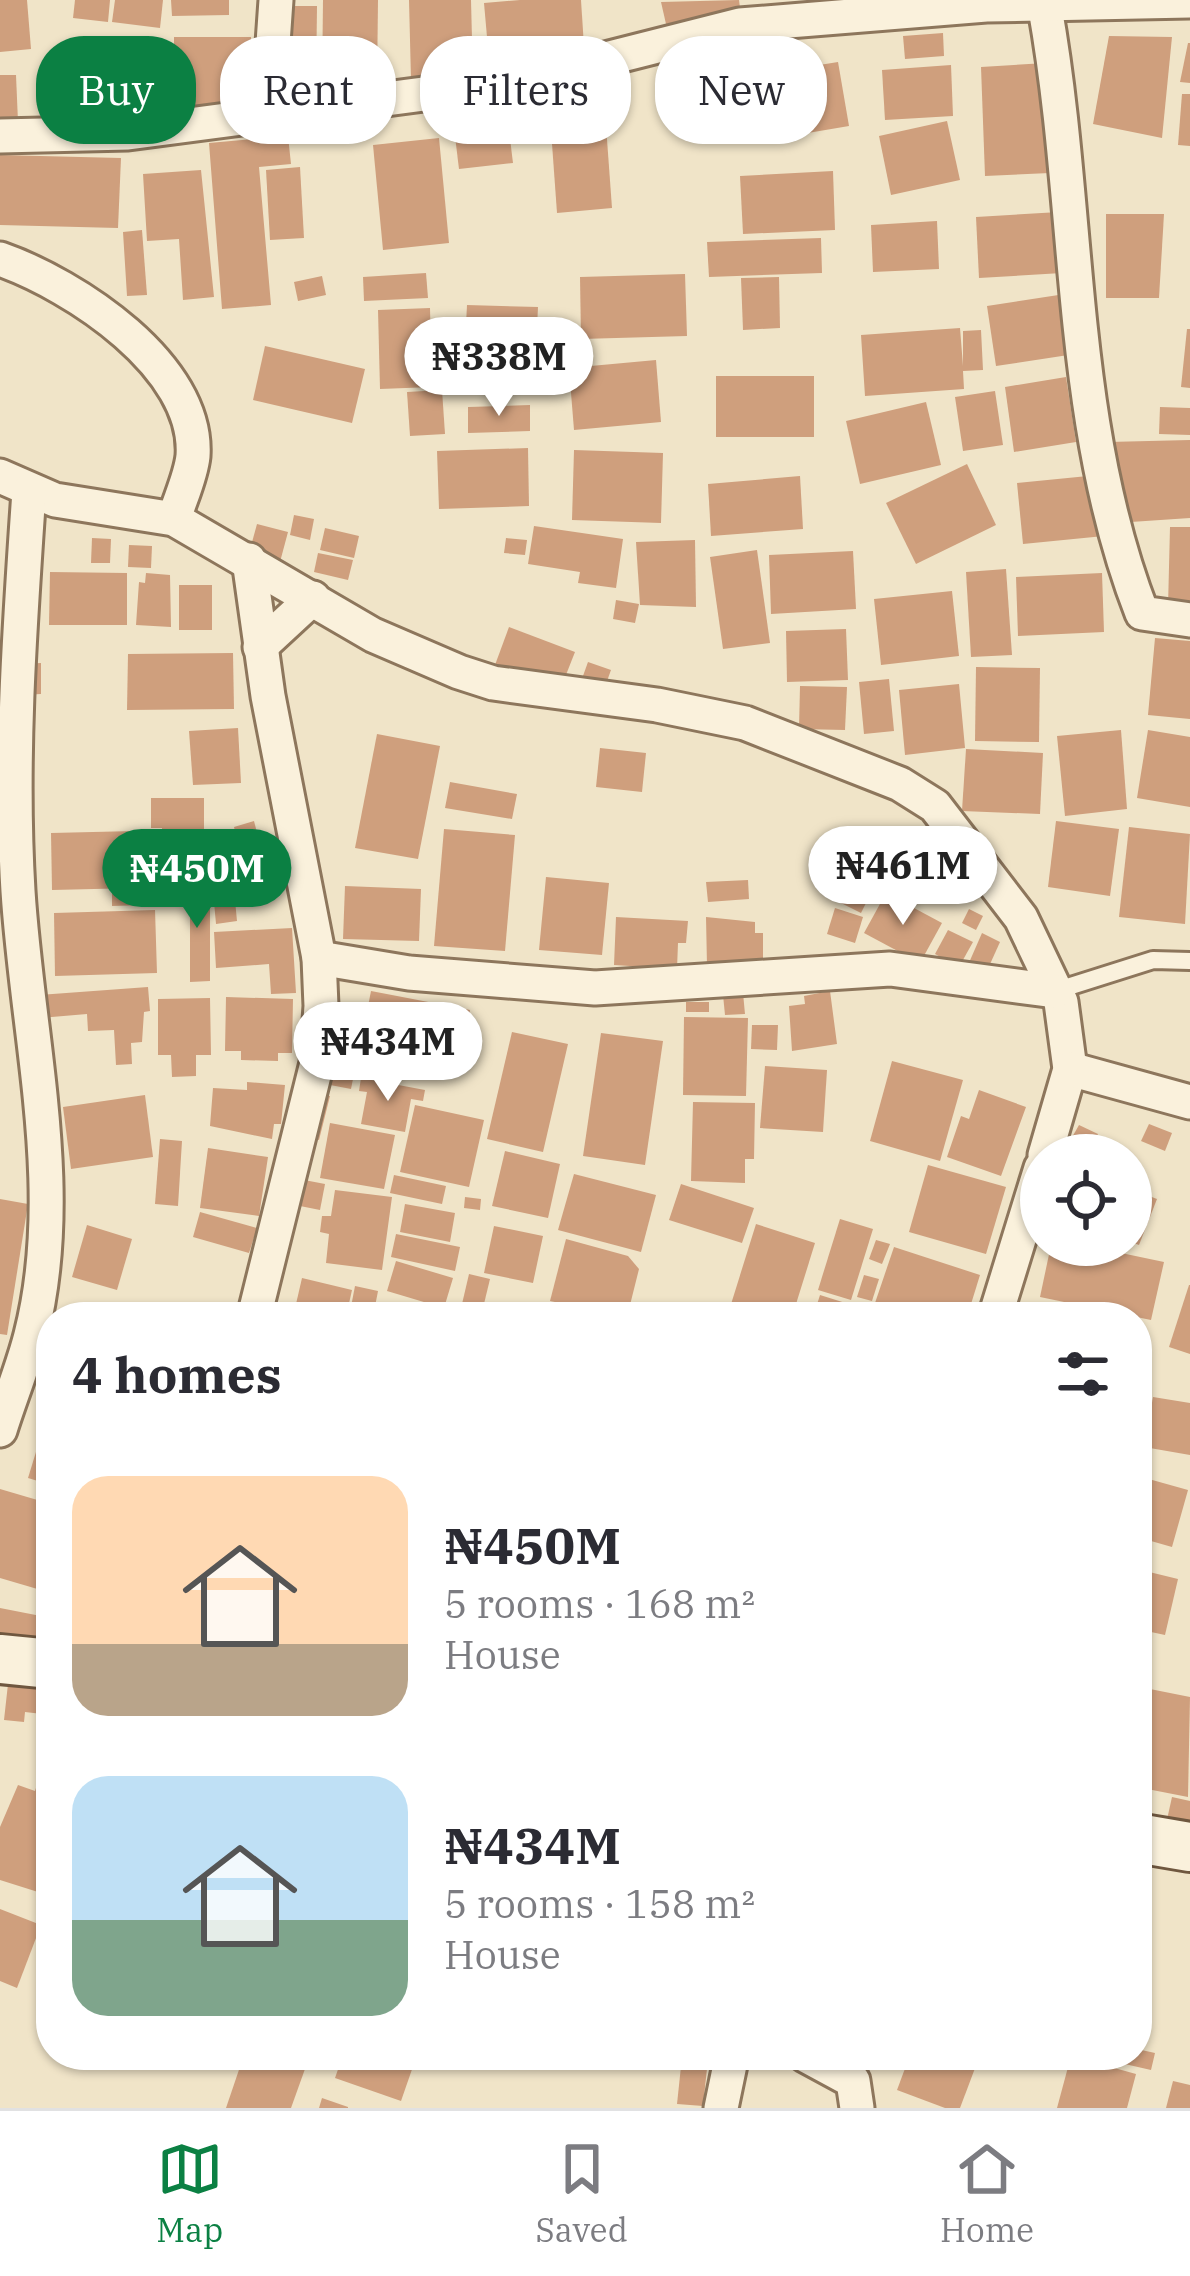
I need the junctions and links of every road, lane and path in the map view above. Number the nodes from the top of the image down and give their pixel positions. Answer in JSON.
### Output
{"nodes":[{"id":1,"x":276,"y":0,"type":"edge"},
{"id":2,"x":1190,"y":1,"type":"edge"},
{"id":3,"x":1045,"y":8,"type":"junction"},
{"id":4,"x":273,"y":36,"type":"edge"},
{"id":5,"x":396,"y":98,"type":"edge"},
{"id":6,"x":220,"y":121,"type":"edge"},
{"id":7,"x":0,"y":136,"type":"edge"},
{"id":8,"x":0,"y":259,"type":"edge"},
{"id":9,"x":11,"y":490,"type":"edge"},
{"id":10,"x":174,"y":519,"type":"junction"},
{"id":11,"x":249,"y":560,"type":"junction"},
{"id":12,"x":313,"y":598,"type":"junction"},
{"id":13,"x":1190,"y":620,"type":"edge"},
{"id":14,"x":260,"y":647,"type":"junction"},
{"id":15,"x":319,"y":958,"type":"junction"},
{"id":16,"x":1190,"y":961,"type":"edge"},
{"id":17,"x":1055,"y":991,"type":"junction"},
{"id":18,"x":1070,"y":1070,"type":"junction"},
{"id":19,"x":1190,"y":1102,"type":"edge"},
{"id":20,"x":1051,"y":1134,"type":"edge"},
{"id":21,"x":1020,"y":1235,"type":"edge"},
{"id":22,"x":258,"y":1302,"type":"edge"},
{"id":23,"x":999,"y":1302,"type":"edge"},
{"id":24,"x":0,"y":1430,"type":"edge"},
{"id":25,"x":0,"y":1659,"type":"edge"},
{"id":26,"x":36,"y":1663,"type":"edge"},
{"id":27,"x":1152,"y":1841,"type":"edge"},
{"id":28,"x":1190,"y":1847,"type":"edge"},
{"id":29,"x":729,"y":2070,"type":"edge"},
{"id":30,"x":834,"y":2070,"type":"edge"},
{"id":31,"x":721,"y":2108,"type":"edge"},
{"id":32,"x":857,"y":2108,"type":"edge"}],
"edges":[{"from":1,"to":4,"type":"street"},
{"from":2,"to":3,"type":"street"},
{"from":3,"to":5,"type":"street"},
{"from":3,"to":13,"type":"street"},
{"from":6,"to":7,"type":"street"},
{"from":8,"to":10,"type":"street"},
{"from":9,"to":10,"type":"street"},
{"from":9,"to":24,"type":"street"},
{"from":10,"to":11,"type":"street"},
{"from":11,"to":12,"type":"street"},
{"from":11,"to":14,"type":"street"},
{"from":12,"to":14,"type":"street"},
{"from":12,"to":17,"type":"street"},
{"from":14,"to":15,"type":"street"},
{"from":15,"to":17,"type":"street"},
{"from":15,"to":22,"type":"street"},
{"from":16,"to":17,"type":"lane"},
{"from":17,"to":18,"type":"street"},
{"from":18,"to":19,"type":"street"},
{"from":18,"to":20,"type":"street"},
{"from":21,"to":23,"type":"street"},
{"from":25,"to":26,"type":"street"},
{"from":27,"to":28,"type":"street"},
{"from":29,"to":31,"type":"street"},
{"from":30,"to":32,"type":"street"}]}
